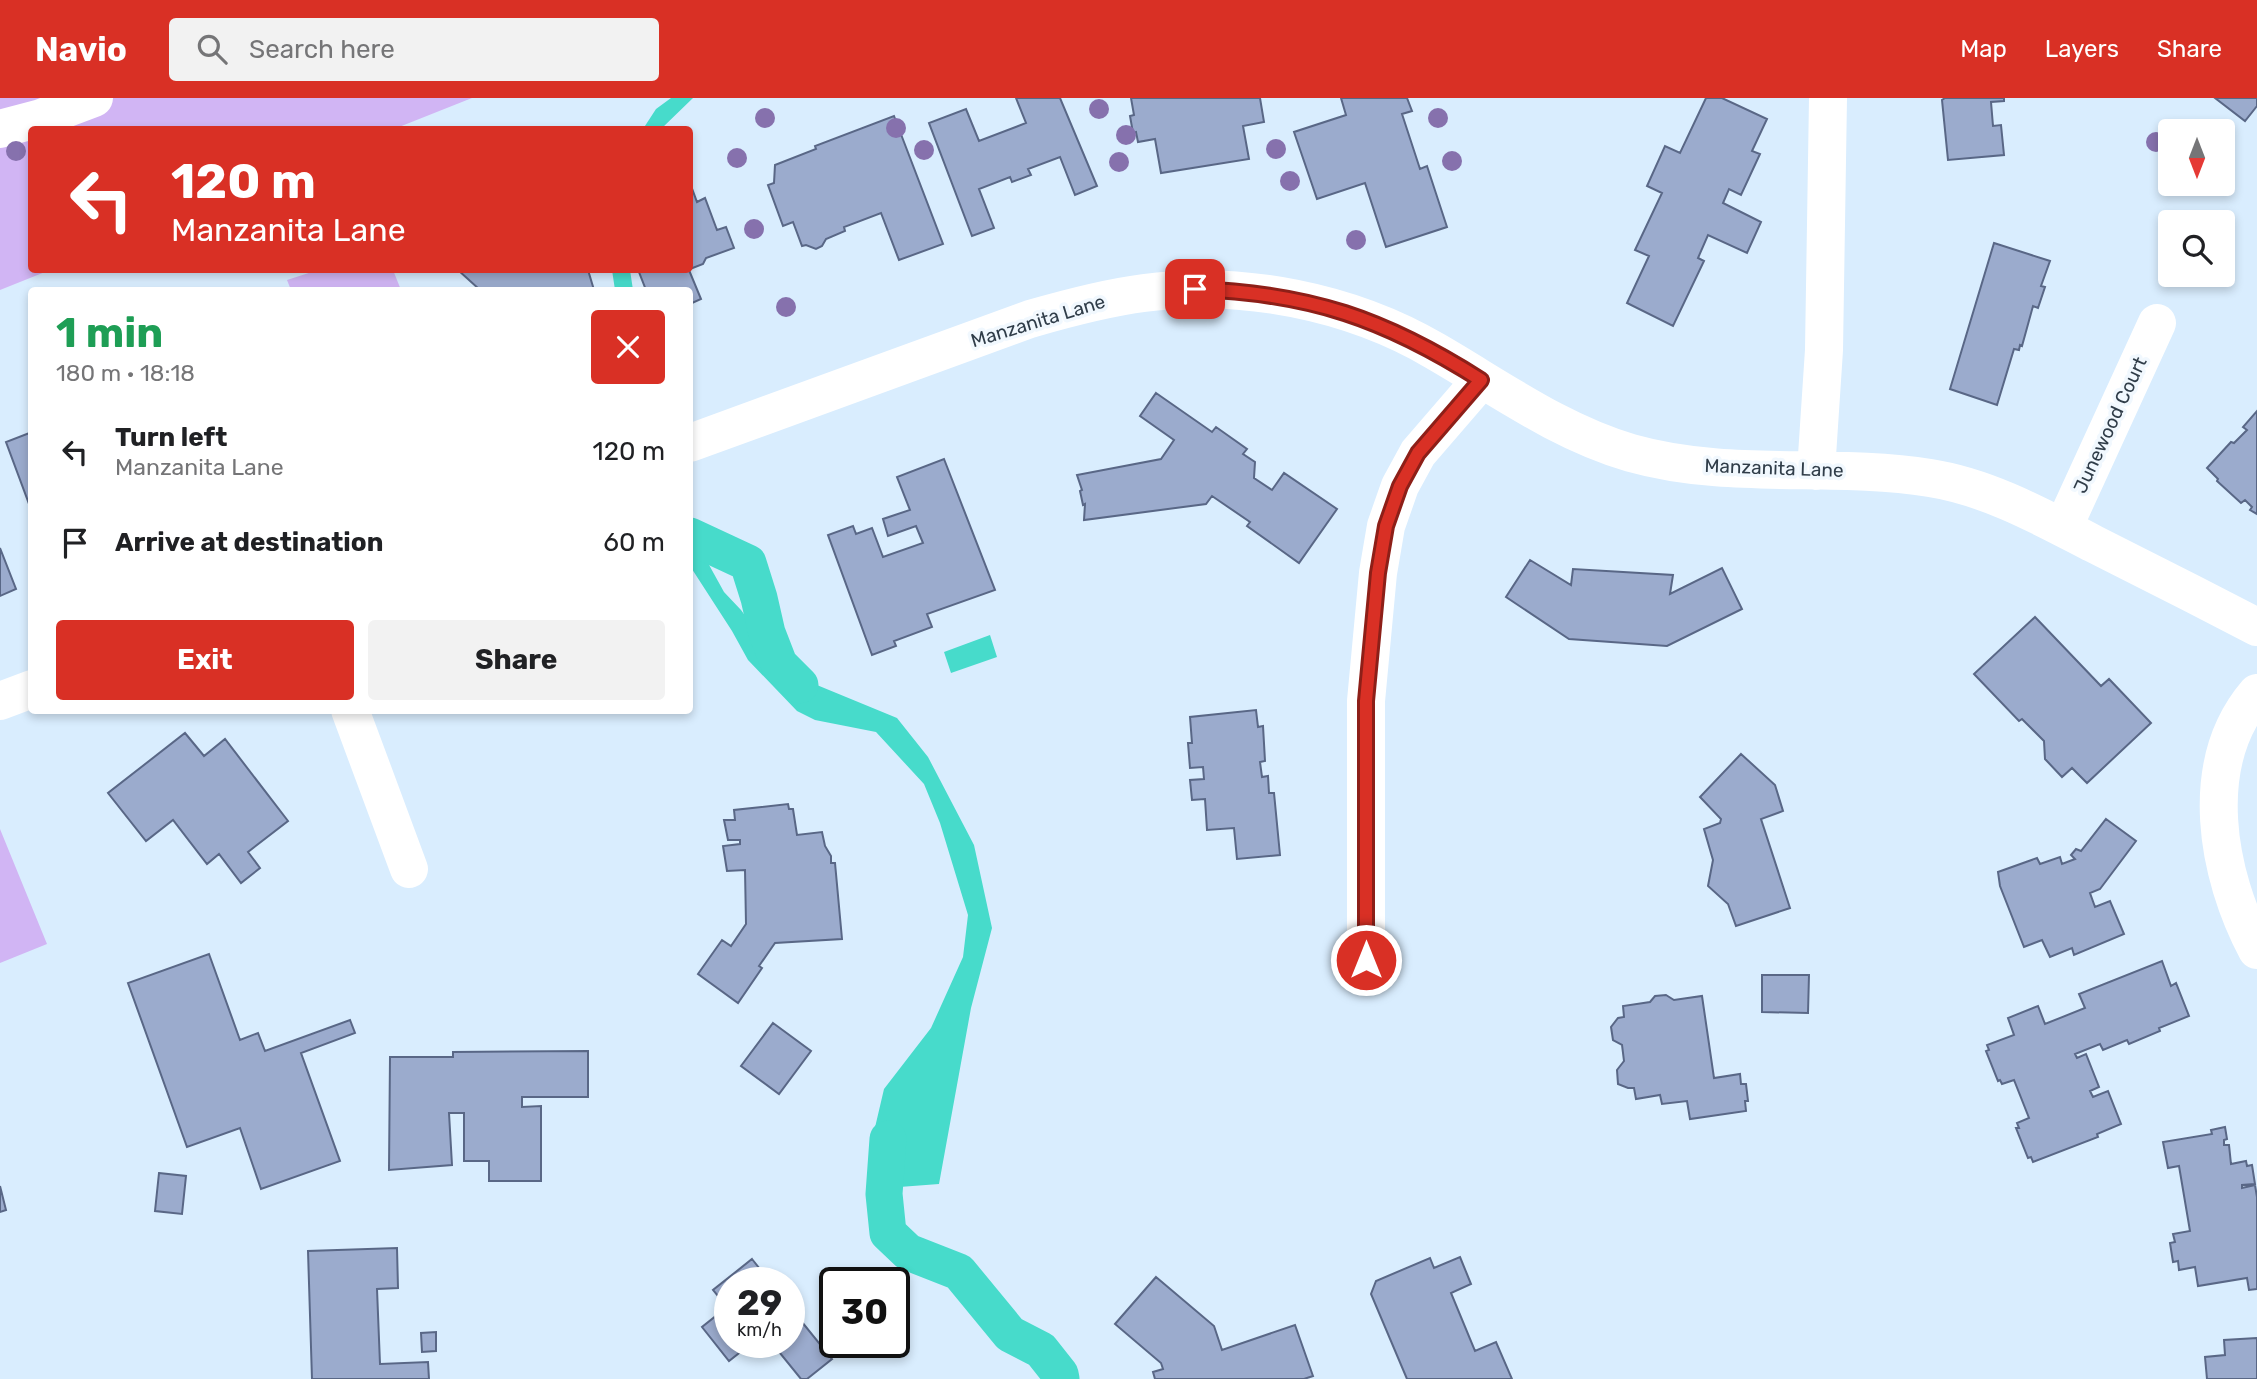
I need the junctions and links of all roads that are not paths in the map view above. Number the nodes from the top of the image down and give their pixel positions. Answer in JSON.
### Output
{"nodes":[{"id":1,"x":94,"y":98,"type":"edge"},
{"id":2,"x":1829,"y":98,"type":"edge"},
{"id":3,"x":0,"y":129,"type":"edge"},
{"id":4,"x":2157,"y":323,"type":"dead end"},
{"id":5,"x":1481,"y":380,"type":"junction"},
{"id":6,"x":693,"y":442,"type":"edge"},
{"id":7,"x":1816,"y":471,"type":"junction"},
{"id":8,"x":2063,"y":528,"type":"junction"},
{"id":9,"x":2257,"y":626,"type":"edge"},
{"id":10,"x":28,"y":690,"type":"edge"},
{"id":11,"x":2257,"y":693,"type":"edge"},
{"id":12,"x":0,"y":701,"type":"edge"},
{"id":13,"x":351,"y":714,"type":"edge"},
{"id":14,"x":409,"y":869,"type":"dead end"},
{"id":15,"x":2257,"y":950,"type":"edge"},
{"id":16,"x":1366,"y":960,"type":"dead end"}],
"edges":[{"from":1,"to":3,"type":"street"},
{"from":2,"to":7,"type":"street"},
{"from":4,"to":8,"type":"street","name":"Junewood Court"},
{"from":5,"to":6,"type":"street","name":"Manzanita Lane"},
{"from":5,"to":7,"type":"street","name":"Manzanita Lane"},
{"from":5,"to":16,"type":"street"},
{"from":7,"to":8,"type":"street","name":"Manzanita Lane"},
{"from":8,"to":9,"type":"street","name":"Manzanita Lane"},
{"from":10,"to":12,"type":"street"},
{"from":11,"to":15,"type":"street"},
{"from":13,"to":14,"type":"street"}]}
